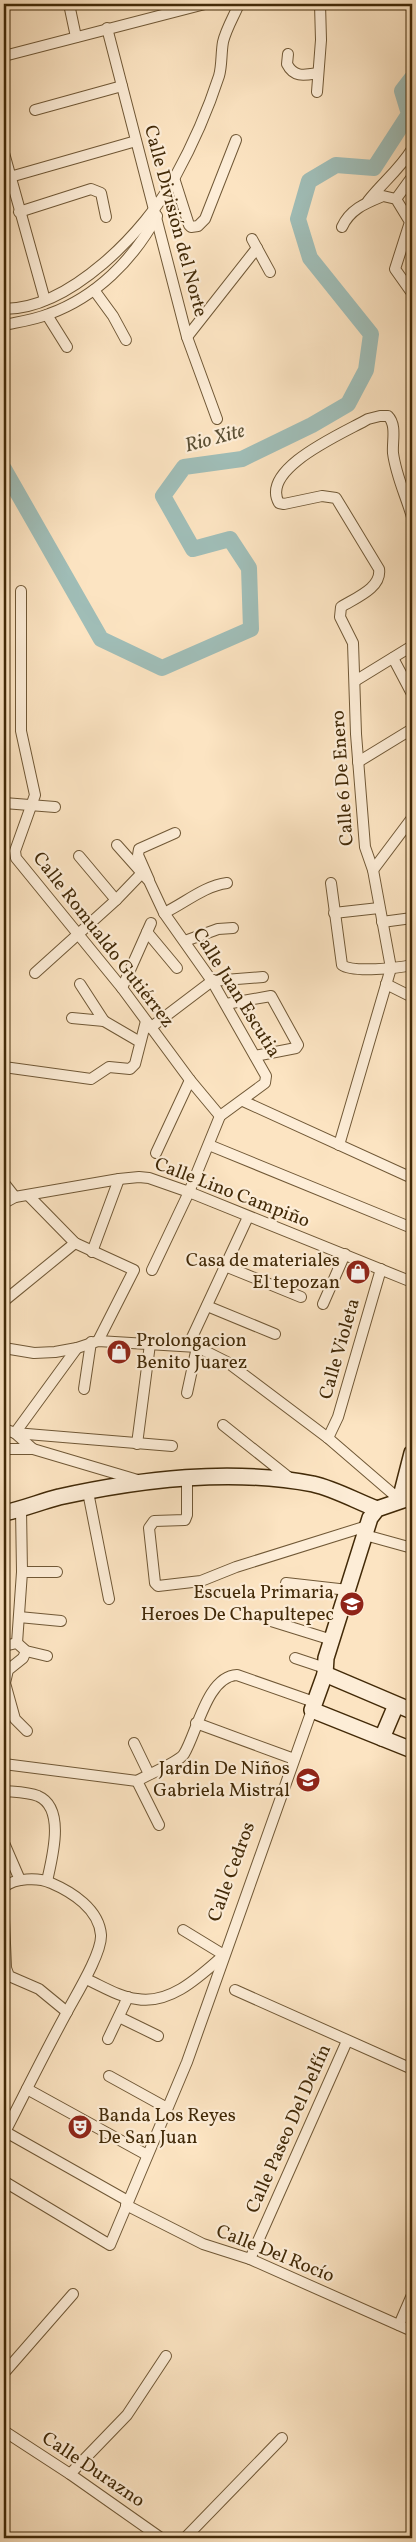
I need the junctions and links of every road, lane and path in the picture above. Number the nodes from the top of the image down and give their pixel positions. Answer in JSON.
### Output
{"nodes":[{"id":1,"x":69,"y":4,"type":"edge"},
{"id":2,"x":205,"y":4,"type":"edge"},
{"id":3,"x":239,"y":4,"type":"edge"},
{"id":4,"x":320,"y":4,"type":"edge"},
{"id":5,"x":107,"y":28,"type":"junction"},
{"id":6,"x":76,"y":37,"type":"junction"},
{"id":7,"x":288,"y":54,"type":"dead end"},
{"id":8,"x":4,"y":56,"type":"edge"},
{"id":9,"x":318,"y":73,"type":"junction"},
{"id":10,"x":122,"y":86,"type":"junction"},
{"id":11,"x":317,"y":92,"type":"dead end"},
{"id":12,"x":35,"y":110,"type":"dead end"},
{"id":13,"x":236,"y":140,"type":"dead end"},
{"id":14,"x":136,"y":141,"type":"junction"},
{"id":15,"x":412,"y":149,"type":"edge"},
{"id":16,"x":4,"y":153,"type":"edge"},
{"id":17,"x":10,"y":177,"type":"junction"},
{"id":18,"x":412,"y":177,"type":"edge"},
{"id":19,"x":174,"y":178,"type":"junction"},
{"id":20,"x":396,"y":200,"type":"junction"},
{"id":21,"x":367,"y":203,"type":"junction"},
{"id":22,"x":156,"y":211,"type":"junction"},
{"id":23,"x":19,"y":212,"type":"junction"},
{"id":24,"x":106,"y":217,"type":"dead end"},
{"id":25,"x":342,"y":227,"type":"dead end"},
{"id":26,"x":270,"y":272,"type":"dead end"},
{"id":27,"x":94,"y":290,"type":"junction"},
{"id":28,"x":412,"y":293,"type":"edge"},
{"id":29,"x":45,"y":300,"type":"junction"},
{"id":30,"x":4,"y":309,"type":"edge"},
{"id":31,"x":47,"y":315,"type":"junction"},
{"id":32,"x":4,"y":325,"type":"edge"},
{"id":33,"x":187,"y":337,"type":"junction"},
{"id":34,"x":126,"y":340,"type":"dead end"},
{"id":35,"x":67,"y":348,"type":"dead end"},
{"id":36,"x":217,"y":420,"type":"dead end"},
{"id":37,"x":412,"y":517,"type":"edge"},
{"id":38,"x":21,"y":591,"type":"dead end"},
{"id":39,"x":412,"y":646,"type":"edge"},
{"id":40,"x":393,"y":658,"type":"junction"},
{"id":41,"x":355,"y":681,"type":"junction"},
{"id":42,"x":412,"y":694,"type":"edge"},
{"id":43,"x":412,"y":729,"type":"edge"},
{"id":44,"x":358,"y":762,"type":"junction"},
{"id":45,"x":4,"y":803,"type":"edge"},
{"id":46,"x":34,"y":804,"type":"junction"},
{"id":47,"x":55,"y":807,"type":"dead end"},
{"id":48,"x":412,"y":818,"type":"edge"},
{"id":49,"x":175,"y":833,"type":"dead end"},
{"id":50,"x":117,"y":845,"type":"dead end"},
{"id":51,"x":79,"y":856,"type":"dead end"},
{"id":52,"x":373,"y":870,"type":"junction"},
{"id":53,"x":141,"y":874,"type":"junction"},
{"id":54,"x":149,"y":881,"type":"junction"},
{"id":55,"x":227,"y":882,"type":"dead end"},
{"id":56,"x":331,"y":883,"type":"dead end"},
{"id":57,"x":116,"y":900,"type":"junction"},
{"id":58,"x":379,"y":908,"type":"junction"},
{"id":59,"x":164,"y":913,"type":"junction"},
{"id":60,"x":334,"y":913,"type":"junction"},
{"id":61,"x":412,"y":918,"type":"edge"},
{"id":62,"x":382,"y":922,"type":"junction"},
{"id":63,"x":233,"y":928,"type":"dead end"},
{"id":64,"x":77,"y":934,"type":"junction"},
{"id":65,"x":185,"y":941,"type":"junction"},
{"id":66,"x":412,"y":964,"type":"edge"},
{"id":67,"x":177,"y":968,"type":"dead end"},
{"id":68,"x":390,"y":968,"type":"junction"},
{"id":69,"x":35,"y":974,"type":"dead end"},
{"id":70,"x":263,"y":976,"type":"dead end"},
{"id":71,"x":212,"y":981,"type":"junction"},
{"id":72,"x":80,"y":984,"type":"dead end"},
{"id":73,"x":386,"y":984,"type":"junction"},
{"id":74,"x":122,"y":988,"type":"junction"},
{"id":75,"x":412,"y":997,"type":"edge"},
{"id":76,"x":226,"y":1004,"type":"junction"},
{"id":77,"x":72,"y":1018,"type":"dead end"},
{"id":78,"x":104,"y":1021,"type":"junction"},
{"id":79,"x":148,"y":1024,"type":"junction"},
{"id":80,"x":140,"y":1042,"type":"junction"},
{"id":81,"x":255,"y":1056,"type":"junction"},
{"id":82,"x":4,"y":1067,"type":"edge"},
{"id":83,"x":190,"y":1080,"type":"junction"},
{"id":84,"x":242,"y":1101,"type":"junction"},
{"id":85,"x":220,"y":1116,"type":"junction"},
{"id":86,"x":208,"y":1145,"type":"junction"},
{"id":87,"x":339,"y":1145,"type":"junction"},
{"id":88,"x":156,"y":1153,"type":"dead end"},
{"id":89,"x":412,"y":1178,"type":"edge"},
{"id":90,"x":119,"y":1179,"type":"junction"},
{"id":91,"x":4,"y":1183,"type":"edge"},
{"id":92,"x":189,"y":1192,"type":"junction"},
{"id":93,"x":28,"y":1195,"type":"junction"},
{"id":94,"x":14,"y":1197,"type":"junction"},
{"id":95,"x":4,"y":1203,"type":"edge"},
{"id":96,"x":248,"y":1217,"type":"junction"},
{"id":97,"x":412,"y":1228,"type":"edge"},
{"id":98,"x":75,"y":1243,"type":"junction"},
{"id":99,"x":92,"y":1252,"type":"junction"},
{"id":100,"x":345,"y":1254,"type":"junction"},
{"id":101,"x":225,"y":1266,"type":"junction"},
{"id":102,"x":152,"y":1270,"type":"dead end"},
{"id":103,"x":381,"y":1270,"type":"junction"},
{"id":104,"x":412,"y":1282,"type":"edge"},
{"id":105,"x":300,"y":1297,"type":"dead end"},
{"id":106,"x":4,"y":1301,"type":"edge"},
{"id":107,"x":323,"y":1304,"type":"dead end"},
{"id":108,"x":207,"y":1306,"type":"junction"},
{"id":109,"x":275,"y":1334,"type":"dead end"},
{"id":110,"x":95,"y":1341,"type":"junction"},
{"id":111,"x":150,"y":1344,"type":"junction"},
{"id":112,"x":192,"y":1346,"type":"junction"},
{"id":113,"x":4,"y":1348,"type":"edge"},
{"id":114,"x":77,"y":1348,"type":"junction"},
{"id":115,"x":84,"y":1389,"type":"dead end"},
{"id":116,"x":187,"y":1393,"type":"dead end"},
{"id":117,"x":224,"y":1425,"type":"dead end"},
{"id":118,"x":4,"y":1429,"type":"edge"},
{"id":119,"x":15,"y":1433,"type":"junction"},
{"id":120,"x":328,"y":1438,"type":"junction"},
{"id":121,"x":137,"y":1444,"type":"junction"},
{"id":122,"x":172,"y":1446,"type":"dead end"},
{"id":123,"x":4,"y":1449,"type":"edge"},
{"id":124,"x":33,"y":1449,"type":"junction"},
{"id":125,"x":412,"y":1453,"type":"edge"},
{"id":126,"x":187,"y":1478,"type":"junction"},
{"id":127,"x":144,"y":1482,"type":"junction"},
{"id":128,"x":295,"y":1482,"type":"junction"},
{"id":129,"x":88,"y":1492,"type":"junction"},
{"id":130,"x":406,"y":1498,"type":"edge"},
{"id":131,"x":21,"y":1509,"type":"junction"},
{"id":132,"x":377,"y":1509,"type":"junction"},
{"id":133,"x":4,"y":1513,"type":"edge"},
{"id":134,"x":366,"y":1531,"type":"junction"},
{"id":135,"x":412,"y":1548,"type":"edge"},
{"id":136,"x":22,"y":1572,"type":"junction"},
{"id":137,"x":57,"y":1572,"type":"dead end"},
{"id":138,"x":286,"y":1583,"type":"dead end"},
{"id":139,"x":348,"y":1590,"type":"junction"},
{"id":140,"x":110,"y":1599,"type":"dead end"},
{"id":141,"x":19,"y":1617,"type":"junction"},
{"id":142,"x":61,"y":1621,"type":"dead end"},
{"id":143,"x":271,"y":1621,"type":"dead end"},
{"id":144,"x":332,"y":1640,"type":"junction"},
{"id":145,"x":17,"y":1643,"type":"junction"},
{"id":146,"x":4,"y":1646,"type":"edge"},
{"id":147,"x":26,"y":1650,"type":"junction"},
{"id":148,"x":47,"y":1656,"type":"dead end"},
{"id":149,"x":295,"y":1658,"type":"dead end"},
{"id":150,"x":325,"y":1671,"type":"junction"},
{"id":151,"x":396,"y":1705,"type":"junction"},
{"id":152,"x":313,"y":1706,"type":"junction"},
{"id":153,"x":412,"y":1711,"type":"edge"},
{"id":154,"x":196,"y":1723,"type":"junction"},
{"id":155,"x":27,"y":1731,"type":"dead end"},
{"id":156,"x":382,"y":1738,"type":"junction"},
{"id":157,"x":134,"y":1743,"type":"dead end"},
{"id":158,"x":412,"y":1750,"type":"edge"},
{"id":159,"x":294,"y":1759,"type":"junction"},
{"id":160,"x":4,"y":1764,"type":"edge"},
{"id":161,"x":149,"y":1774,"type":"junction"},
{"id":162,"x":137,"y":1781,"type":"junction"},
{"id":163,"x":4,"y":1791,"type":"edge"},
{"id":164,"x":160,"y":1825,"type":"dead end"},
{"id":165,"x":4,"y":1843,"type":"edge"},
{"id":166,"x":8,"y":1862,"type":"edge"},
{"id":167,"x":20,"y":1880,"type":"junction"},
{"id":168,"x":47,"y":1881,"type":"junction"},
{"id":169,"x":4,"y":1887,"type":"edge"},
{"id":170,"x":4,"y":1919,"type":"edge"},
{"id":171,"x":183,"y":1930,"type":"dead end"},
{"id":172,"x":224,"y":1954,"type":"junction"},
{"id":173,"x":86,"y":1979,"type":"junction"},
{"id":174,"x":235,"y":1990,"type":"dead end"},
{"id":175,"x":128,"y":1997,"type":"junction"},
{"id":176,"x":67,"y":2012,"type":"junction"},
{"id":177,"x":119,"y":2017,"type":"junction"},
{"id":178,"x":158,"y":2036,"type":"dead end"},
{"id":179,"x":108,"y":2039,"type":"dead end"},
{"id":180,"x":347,"y":2041,"type":"junction"},
{"id":181,"x":412,"y":2069,"type":"edge"},
{"id":182,"x":109,"y":2076,"type":"dead end"},
{"id":183,"x":27,"y":2089,"type":"junction"},
{"id":184,"x":167,"y":2108,"type":"junction"},
{"id":185,"x":4,"y":2132,"type":"edge"},
{"id":186,"x":147,"y":2155,"type":"junction"},
{"id":187,"x":5,"y":2182,"type":"dead end"},
{"id":188,"x":127,"y":2203,"type":"junction"},
{"id":189,"x":250,"y":2259,"type":"junction"},
{"id":190,"x":73,"y":2294,"type":"dead end"},
{"id":191,"x":412,"y":2295,"type":"edge"},
{"id":192,"x":399,"y":2325,"type":"junction"},
{"id":193,"x":412,"y":2332,"type":"edge"},
{"id":194,"x":166,"y":2356,"type":"dead end"},
{"id":195,"x":4,"y":2373,"type":"edge"},
{"id":196,"x":4,"y":2431,"type":"edge"},
{"id":197,"x":282,"y":2438,"type":"dead end"},
{"id":198,"x":70,"y":2474,"type":"junction"},
{"id":199,"x":161,"y":2538,"type":"edge"},
{"id":200,"x":185,"y":2538,"type":"edge"}],
"edges":[{"from":1,"to":6,"type":"street"},
{"from":2,"to":5,"type":"street"},
{"from":3,"to":19,"type":"street"},
{"from":4,"to":9,"type":"street"},
{"from":5,"to":6,"type":"street"},
{"from":5,"to":10,"type":"street","name":"Calle División del Norte"},
{"from":6,"to":8,"type":"street"},
{"from":7,"to":9,"type":"street"},
{"from":9,"to":11,"type":"street"},
{"from":10,"to":12,"type":"street"},
{"from":10,"to":14,"type":"street","name":"Calle División del Norte"},
{"from":13,"to":19,"type":"street"},
{"from":14,"to":17,"type":"street"},
{"from":14,"to":22,"type":"street","name":"Calle División del Norte"},
{"from":15,"to":21,"type":"street"},
{"from":16,"to":17,"type":"street"},
{"from":17,"to":23,"type":"street"},
{"from":18,"to":20,"type":"street"},
{"from":19,"to":22,"type":"street"},
{"from":20,"to":21,"type":"street"},
{"from":20,"to":28,"type":"street"},
{"from":21,"to":25,"type":"street"},
{"from":22,"to":27,"type":"street"},
{"from":22,"to":29,"type":"street"},
{"from":22,"to":33,"type":"street","name":"Calle División del Norte"},
{"from":23,"to":24,"type":"street"},
{"from":23,"to":29,"type":"street"},
{"from":26,"to":33,"type":"street"},
{"from":27,"to":31,"type":"street"},
{"from":27,"to":34,"type":"street"},
{"from":29,"to":30,"type":"street"},
{"from":31,"to":32,"type":"street"},
{"from":31,"to":35,"type":"street"},
{"from":33,"to":36,"type":"street","name":"Calle División del Norte"},
{"from":37,"to":41,"type":"street","name":"Calle 6 De Enero"},
{"from":38,"to":46,"type":"street","name":"Calle Romualdo Gutiérrez"},
{"from":39,"to":40,"type":"street"},
{"from":40,"to":41,"type":"street"},
{"from":40,"to":42,"type":"street"},
{"from":41,"to":44,"type":"street","name":"Calle 6 De Enero"},
{"from":43,"to":44,"type":"street"},
{"from":44,"to":52,"type":"street","name":"Calle 6 De Enero"},
{"from":45,"to":46,"type":"street"},
{"from":46,"to":47,"type":"street"},
{"from":46,"to":64,"type":"street","name":"Calle Romualdo Gutiérrez"},
{"from":48,"to":52,"type":"street"},
{"from":49,"to":54,"type":"street"},
{"from":50,"to":53,"type":"street","name":"Calle Juan Escutia"},
{"from":51,"to":57,"type":"street"},
{"from":52,"to":58,"type":"street","name":"Calle 6 De Enero"},
{"from":53,"to":54,"type":"street","name":"Calle Juan Escutia"},
{"from":53,"to":57,"type":"street"},
{"from":54,"to":59,"type":"street","name":"Calle Juan Escutia"},
{"from":55,"to":59,"type":"street"},
{"from":56,"to":60,"type":"street"},
{"from":57,"to":64,"type":"street"},
{"from":58,"to":60,"type":"street"},
{"from":58,"to":62,"type":"street","name":"Calle 6 De Enero"},
{"from":59,"to":65,"type":"street","name":"Calle Juan Escutia"},
{"from":60,"to":68,"type":"street"},
{"from":61,"to":62,"type":"street"},
{"from":62,"to":68,"type":"street","name":"Calle 6 De Enero"},
{"from":63,"to":65,"type":"street"},
{"from":64,"to":69,"type":"street"},
{"from":64,"to":74,"type":"street","name":"Calle Romualdo Gutiérrez"},
{"from":65,"to":71,"type":"street","name":"Calle Juan Escutia"},
{"from":66,"to":68,"type":"street"},
{"from":67,"to":74,"type":"street"},
{"from":68,"to":73,"type":"street","name":"Calle 6 De Enero"},
{"from":70,"to":71,"type":"street"},
{"from":71,"to":76,"type":"street","name":"Calle Juan Escutia"},
{"from":71,"to":79,"type":"street"},
{"from":72,"to":78,"type":"street"},
{"from":73,"to":75,"type":"street"},
{"from":73,"to":87,"type":"street","name":"Calle 6 De Enero"},
{"from":74,"to":79,"type":"street","name":"Calle Romualdo Gutiérrez"},
{"from":76,"to":81,"type":"street","name":"Calle Juan Escutia"},
{"from":76,"to":81,"type":"street"},
{"from":77,"to":78,"type":"street"},
{"from":78,"to":80,"type":"street"},
{"from":79,"to":80,"type":"street"},
{"from":79,"to":83,"type":"street","name":"Calle Romualdo Gutiérrez"},
{"from":80,"to":82,"type":"street"},
{"from":81,"to":84,"type":"street","name":"Calle Juan Escutia"},
{"from":83,"to":85,"type":"street","name":"Calle Romualdo Gutiérrez"},
{"from":83,"to":88,"type":"street"},
{"from":84,"to":85,"type":"street"},
{"from":84,"to":87,"type":"street"},
{"from":85,"to":86,"type":"street"},
{"from":86,"to":92,"type":"street"},
{"from":86,"to":97,"type":"street"},
{"from":87,"to":89,"type":"street"},
{"from":90,"to":92,"type":"street","name":"Calle Lino Campiño"},
{"from":90,"to":93,"type":"street","name":"Calle Lino Campiño"},
{"from":90,"to":99,"type":"street"},
{"from":91,"to":94,"type":"street"},
{"from":92,"to":96,"type":"street","name":"Calle Lino Campiño"},
{"from":92,"to":102,"type":"street"},
{"from":93,"to":94,"type":"street","name":"Calle Lino Campiño"},
{"from":93,"to":98,"type":"street"},
{"from":94,"to":95,"type":"street","name":"Calle Lino Campiño"},
{"from":96,"to":100,"type":"street","name":"Calle Lino Campiño"},
{"from":96,"to":101,"type":"street"},
{"from":98,"to":99,"type":"street"},
{"from":98,"to":106,"type":"street"},
{"from":99,"to":110,"type":"street"},
{"from":100,"to":103,"type":"street","name":"Calle Lino Campiño"},
{"from":100,"to":107,"type":"street"},
{"from":101,"to":105,"type":"street"},
{"from":101,"to":108,"type":"street"},
{"from":103,"to":104,"type":"street","name":"Calle Lino Campiño"},
{"from":103,"to":120,"type":"street","name":"Calle Violeta"},
{"from":108,"to":109,"type":"street"},
{"from":108,"to":112,"type":"street"},
{"from":110,"to":111,"type":"street"},
{"from":110,"to":114,"type":"street"},
{"from":110,"to":115,"type":"street"},
{"from":111,"to":112,"type":"street"},
{"from":111,"to":121,"type":"street"},
{"from":112,"to":116,"type":"street"},
{"from":112,"to":120,"type":"street"},
{"from":113,"to":114,"type":"street"},
{"from":114,"to":119,"type":"street"},
{"from":117,"to":128,"type":"street"},
{"from":118,"to":119,"type":"street"},
{"from":119,"to":121,"type":"street"},
{"from":119,"to":124,"type":"street"},
{"from":120,"to":130,"type":"street"},
{"from":121,"to":122,"type":"street"},
{"from":123,"to":124,"type":"street"},
{"from":124,"to":127,"type":"street"},
{"from":125,"to":130,"type":"street"},
{"from":126,"to":127,"type":"street"},
{"from":126,"to":128,"type":"street"},
{"from":126,"to":134,"type":"street"},
{"from":127,"to":129,"type":"street"},
{"from":128,"to":132,"type":"street"},
{"from":129,"to":131,"type":"street"},
{"from":129,"to":140,"type":"street"},
{"from":130,"to":132,"type":"street"},
{"from":131,"to":133,"type":"street"},
{"from":131,"to":136,"type":"street"},
{"from":132,"to":134,"type":"street","name":"Calle Cedros"},
{"from":134,"to":135,"type":"street"},
{"from":134,"to":139,"type":"street","name":"Calle Cedros"},
{"from":136,"to":137,"type":"street"},
{"from":136,"to":141,"type":"street"},
{"from":138,"to":139,"type":"street"},
{"from":139,"to":144,"type":"street","name":"Calle Cedros"},
{"from":141,"to":142,"type":"street"},
{"from":141,"to":145,"type":"street"},
{"from":143,"to":144,"type":"street"},
{"from":144,"to":150,"type":"street","name":"Calle Cedros"},
{"from":145,"to":146,"type":"street"},
{"from":145,"to":147,"type":"street"},
{"from":147,"to":148,"type":"street"},
{"from":147,"to":155,"type":"street"},
{"from":149,"to":150,"type":"street"},
{"from":150,"to":151,"type":"street"},
{"from":150,"to":152,"type":"street","name":"Calle Cedros"},
{"from":151,"to":153,"type":"street"},
{"from":151,"to":156,"type":"street"},
{"from":152,"to":154,"type":"street"},
{"from":152,"to":156,"type":"street"},
{"from":152,"to":159,"type":"street","name":"Calle Cedros"},
{"from":154,"to":159,"type":"street"},
{"from":154,"to":161,"type":"street"},
{"from":156,"to":158,"type":"street"},
{"from":157,"to":161,"type":"street"},
{"from":159,"to":172,"type":"street","name":"Calle Cedros"},
{"from":160,"to":162,"type":"street"},
{"from":161,"to":162,"type":"street"},
{"from":162,"to":164,"type":"street"},
{"from":163,"to":168,"type":"street"},
{"from":165,"to":166,"type":"street"},
{"from":166,"to":167,"type":"street"},
{"from":167,"to":168,"type":"street"},
{"from":167,"to":169,"type":"street"},
{"from":168,"to":173,"type":"street"},
{"from":170,"to":176,"type":"street"},
{"from":171,"to":172,"type":"street"},
{"from":172,"to":175,"type":"street"},
{"from":172,"to":184,"type":"street","name":"Calle Cedros"},
{"from":173,"to":175,"type":"street"},
{"from":173,"to":176,"type":"street"},
{"from":174,"to":180,"type":"street"},
{"from":175,"to":177,"type":"street"},
{"from":176,"to":183,"type":"street"},
{"from":177,"to":178,"type":"street"},
{"from":177,"to":179,"type":"street"},
{"from":180,"to":181,"type":"street"},
{"from":180,"to":189,"type":"street","name":"Calle Paseo Del Delfín"},
{"from":182,"to":184,"type":"street"},
{"from":183,"to":185,"type":"street"},
{"from":183,"to":186,"type":"street"},
{"from":184,"to":186,"type":"street","name":"Calle Cedros"},
{"from":185,"to":188,"type":"street","name":"Calle Del Rocío"},
{"from":186,"to":188,"type":"street","name":"Calle Cedros"},
{"from":187,"to":188,"type":"street","name":"Calle Cedros"},
{"from":188,"to":189,"type":"street","name":"Calle Del Rocío"},
{"from":189,"to":192,"type":"street","name":"Calle Del Rocío"},
{"from":190,"to":195,"type":"street"},
{"from":191,"to":192,"type":"street"},
{"from":192,"to":193,"type":"street","name":"Calle Del Rocío"},
{"from":194,"to":198,"type":"street"},
{"from":196,"to":198,"type":"street","name":"Calle Durazno"},
{"from":197,"to":200,"type":"street"},
{"from":198,"to":199,"type":"street","name":"Calle Durazno"}]}
